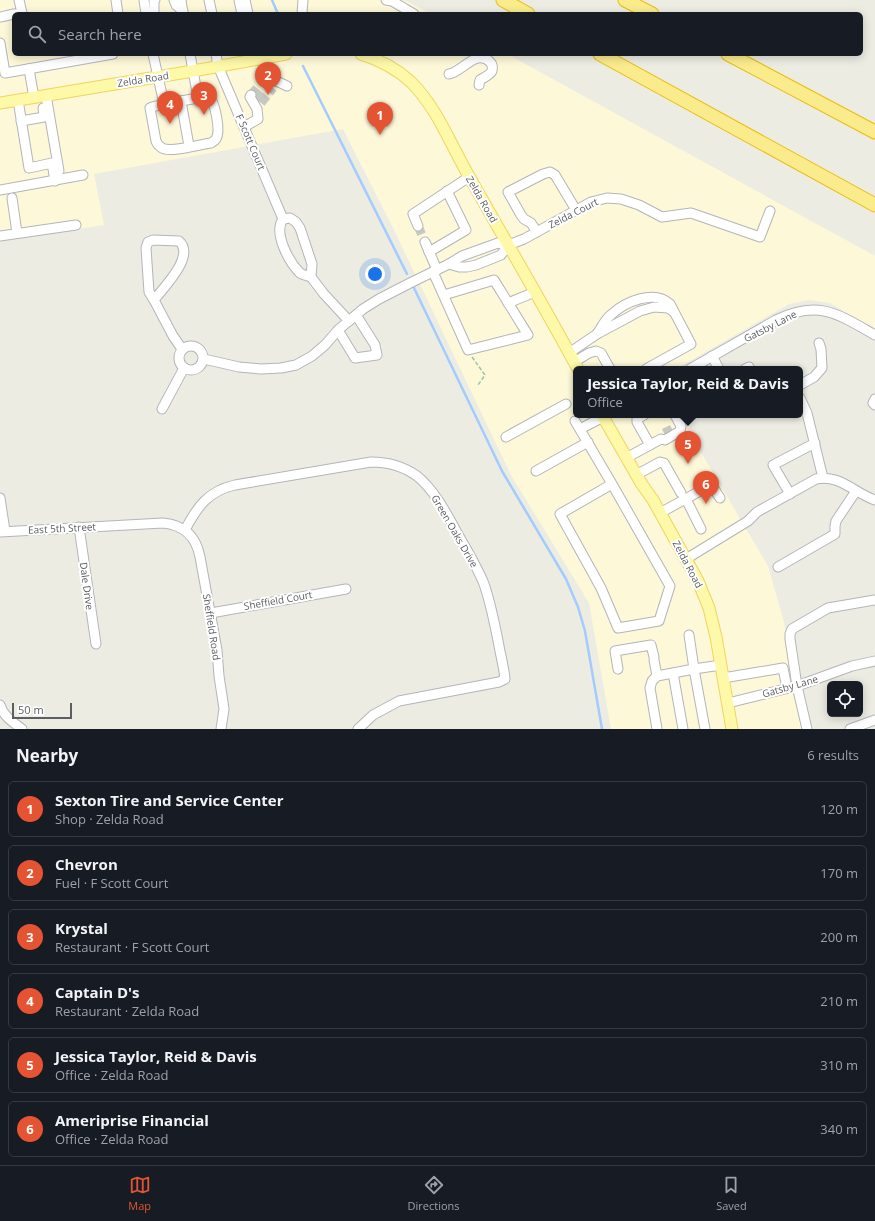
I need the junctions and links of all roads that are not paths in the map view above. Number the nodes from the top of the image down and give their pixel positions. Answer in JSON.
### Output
{"nodes":[{"id":1,"x":19,"y":0,"type":"edge"},
{"id":2,"x":116,"y":0,"type":"edge"},
{"id":3,"x":144,"y":0,"type":"edge"},
{"id":4,"x":155,"y":0,"type":"edge"},
{"id":5,"x":174,"y":0,"type":"edge"},
{"id":6,"x":181,"y":0,"type":"edge"},
{"id":7,"x":204,"y":0,"type":"edge"},
{"id":8,"x":209,"y":0,"type":"edge"},
{"id":9,"x":239,"y":0,"type":"edge"},
{"id":10,"x":245,"y":0,"type":"edge"},
{"id":11,"x":303,"y":0,"type":"edge"},
{"id":12,"x":386,"y":0,"type":"edge"},
{"id":13,"x":503,"y":0,"type":"edge"},
{"id":14,"x":625,"y":0,"type":"edge"},
{"id":15,"x":22,"y":12,"type":"edge"},
{"id":16,"x":118,"y":12,"type":"edge"},
{"id":17,"x":146,"y":12,"type":"edge"},
{"id":18,"x":154,"y":12,"type":"edge"},
{"id":19,"x":183,"y":12,"type":"edge"},
{"id":20,"x":207,"y":12,"type":"edge"},
{"id":21,"x":212,"y":12,"type":"edge"},
{"id":22,"x":242,"y":12,"type":"edge"},
{"id":23,"x":248,"y":12,"type":"edge"},
{"id":24,"x":302,"y":12,"type":"edge"},
{"id":25,"x":411,"y":12,"type":"edge"},
{"id":26,"x":524,"y":12,"type":"edge"},
{"id":27,"x":648,"y":12,"type":"edge"},
{"id":28,"x":12,"y":15,"type":"edge"},
{"id":29,"x":0,"y":17,"type":"edge"},
{"id":30,"x":0,"y":43,"type":"edge"},
{"id":31,"x":102,"y":56,"type":"edge"},
{"id":32,"x":154,"y":56,"type":"edge"},
{"id":33,"x":190,"y":56,"type":"edge"},
{"id":34,"x":216,"y":56,"type":"edge"},
{"id":35,"x":276,"y":56,"type":"edge"},
{"id":36,"x":367,"y":56,"type":"edge"},
{"id":37,"x":604,"y":56,"type":"edge"},
{"id":38,"x":732,"y":56,"type":"edge"},
{"id":39,"x":252,"y":57,"type":"edge"},
{"id":40,"x":265,"y":58,"type":"junction"},
{"id":41,"x":218,"y":66,"type":"junction"},
{"id":42,"x":29,"y":69,"type":"junction"},
{"id":43,"x":193,"y":71,"type":"junction"},
{"id":44,"x":2,"y":73,"type":"edge"},
{"id":45,"x":449,"y":74,"type":"dead end"},
{"id":46,"x":159,"y":77,"type":"junction"},
{"id":47,"x":479,"y":84,"type":"dead end"},
{"id":48,"x":287,"y":86,"type":"dead end"},
{"id":49,"x":40,"y":96,"type":"junction"},
{"id":50,"x":198,"y":98,"type":"junction"},
{"id":51,"x":18,"y":100,"type":"junction"},
{"id":52,"x":181,"y":101,"type":"junction"},
{"id":53,"x":256,"y":102,"type":"tunnel mouth"},
{"id":54,"x":0,"y":103,"type":"edge"},
{"id":55,"x":164,"y":104,"type":"junction"},
{"id":56,"x":21,"y":121,"type":"junction"},
{"id":57,"x":244,"y":127,"type":"junction"},
{"id":58,"x":875,"y":132,"type":"edge"},
{"id":59,"x":189,"y":146,"type":"junction"},
{"id":60,"x":83,"y":175,"type":"dead end"},
{"id":61,"x":469,"y":177,"type":"junction"},
{"id":62,"x":58,"y":181,"type":"junction"},
{"id":63,"x":0,"y":190,"type":"edge"},
{"id":64,"x":447,"y":191,"type":"junction"},
{"id":65,"x":12,"y":198,"type":"dead end"},
{"id":66,"x":875,"y":205,"type":"edge"},
{"id":67,"x":576,"y":210,"type":"junction"},
{"id":68,"x":770,"y":211,"type":"dead end"},
{"id":69,"x":283,"y":218,"type":"junction"},
{"id":70,"x":76,"y":224,"type":"dead end"},
{"id":71,"x":418,"y":226,"type":"tunnel mouth"},
{"id":72,"x":537,"y":232,"type":"junction"},
{"id":73,"x":17,"y":233,"type":"junction"},
{"id":74,"x":0,"y":236,"type":"edge"},
{"id":75,"x":425,"y":242,"type":"tunnel mouth"},
{"id":76,"x":508,"y":245,"type":"junction"},
{"id":77,"x":429,"y":252,"type":"junction"},
{"id":78,"x":449,"y":264,"type":"junction"},
{"id":79,"x":435,"y":271,"type":"junction"},
{"id":80,"x":311,"y":277,"type":"junction"},
{"id":81,"x":535,"y":292,"type":"junction"},
{"id":82,"x":444,"y":295,"type":"junction"},
{"id":83,"x":154,"y":300,"type":"junction"},
{"id":84,"x":508,"y":303,"type":"junction"},
{"id":85,"x":352,"y":318,"type":"junction"},
{"id":86,"x":338,"y":330,"type":"junction"},
{"id":87,"x":875,"y":335,"type":"edge"},
{"id":88,"x":819,"y":343,"type":"dead end"},
{"id":89,"x":182,"y":349,"type":"junction"},
{"id":90,"x":712,"y":356,"type":"junction"},
{"id":91,"x":204,"y":359,"type":"junction"},
{"id":92,"x":574,"y":361,"type":"edge"},
{"id":93,"x":608,"y":366,"type":"edge"},
{"id":94,"x":651,"y":366,"type":"edge"},
{"id":95,"x":695,"y":366,"type":"edge"},
{"id":96,"x":717,"y":366,"type":"edge"},
{"id":97,"x":184,"y":368,"type":"junction"},
{"id":98,"x":803,"y":384,"type":"edge"},
{"id":99,"x":875,"y":399,"type":"edge"},
{"id":100,"x":566,"y":404,"type":"dead end"},
{"id":101,"x":803,"y":404,"type":"edge"},
{"id":102,"x":875,"y":405,"type":"edge"},
{"id":103,"x":162,"y":409,"type":"dead end"},
{"id":104,"x":598,"y":418,"type":"edge"},
{"id":105,"x":605,"y":418,"type":"edge"},
{"id":106,"x":639,"y":418,"type":"edge"},
{"id":107,"x":677,"y":418,"type":"edge"},
{"id":108,"x":506,"y":437,"type":"dead end"},
{"id":109,"x":588,"y":442,"type":"junction"},
{"id":110,"x":815,"y":442,"type":"junction"},
{"id":111,"x":650,"y":445,"type":"junction"},
{"id":112,"x":626,"y":458,"type":"junction"},
{"id":113,"x":536,"y":471,"type":"dead end"},
{"id":114,"x":636,"y":475,"type":"junction"},
{"id":115,"x":823,"y":478,"type":"junction"},
{"id":116,"x":612,"y":484,"type":"junction"},
{"id":117,"x":856,"y":491,"type":"junction"},
{"id":118,"x":790,"y":494,"type":"junction"},
{"id":119,"x":684,"y":496,"type":"junction"},
{"id":120,"x":0,"y":498,"type":"edge"},
{"id":121,"x":720,"y":498,"type":"dead end"},
{"id":122,"x":875,"y":500,"type":"edge"},
{"id":123,"x":660,"y":513,"type":"junction"},
{"id":124,"x":78,"y":527,"type":"junction"},
{"id":125,"x":701,"y":529,"type":"dead end"},
{"id":126,"x":185,"y":530,"type":"junction"},
{"id":127,"x":2,"y":531,"type":"edge"},
{"id":128,"x":686,"y":559,"type":"junction"},
{"id":129,"x":778,"y":567,"type":"dead end"},
{"id":130,"x":346,"y":589,"type":"dead end"},
{"id":131,"x":875,"y":600,"type":"edge"},
{"id":132,"x":211,"y":613,"type":"junction"},
{"id":133,"x":689,"y":635,"type":"dead end"},
{"id":134,"x":96,"y":644,"type":"dead end"},
{"id":135,"x":875,"y":661,"type":"edge"},
{"id":136,"x":721,"y":664,"type":"junction"},
{"id":137,"x":694,"y":669,"type":"junction"},
{"id":138,"x":618,"y":670,"type":"dead end"},
{"id":139,"x":673,"y":673,"type":"junction"},
{"id":140,"x":657,"y":676,"type":"junction"},
{"id":141,"x":723,"y":678,"type":"junction"},
{"id":142,"x":797,"y":686,"type":"junction"},
{"id":143,"x":787,"y":688,"type":"junction"},
{"id":144,"x":728,"y":703,"type":"junction"},
{"id":145,"x":0,"y":705,"type":"edge"},
{"id":146,"x":875,"y":720,"type":"edge"},
{"id":147,"x":22,"y":729,"type":"edge"},
{"id":148,"x":222,"y":729,"type":"edge"},
{"id":149,"x":358,"y":729,"type":"edge"},
{"id":150,"x":657,"y":729,"type":"edge"},
{"id":151,"x":683,"y":729,"type":"edge"},
{"id":152,"x":705,"y":729,"type":"edge"},
{"id":153,"x":732,"y":729,"type":"edge"},
{"id":154,"x":807,"y":729,"type":"edge"},
{"id":155,"x":850,"y":729,"type":"edge"}],
"edges":[{"from":1,"to":15,"type":"street"},
{"from":2,"to":16,"type":"street"},
{"from":3,"to":17,"type":"street"},
{"from":4,"to":18,"type":"street"},
{"from":5,"to":19,"type":"street"},
{"from":6,"to":19,"type":"street"},
{"from":7,"to":20,"type":"street"},
{"from":8,"to":21,"type":"street"},
{"from":9,"to":22,"type":"street"},
{"from":10,"to":23,"type":"street"},
{"from":11,"to":24,"type":"street"},
{"from":12,"to":25,"type":"street"},
{"from":13,"to":26,"type":"highway"},
{"from":14,"to":27,"type":"highway"},
{"from":28,"to":29,"type":"street"},
{"from":30,"to":44,"type":"street"},
{"from":31,"to":42,"type":"street"},
{"from":32,"to":46,"type":"street"},
{"from":33,"to":43,"type":"street"},
{"from":34,"to":41,"type":"street","name":"F Scott Court"},
{"from":35,"to":40,"type":"main road","name":"Zelda Road"},
{"from":36,"to":61,"type":"main road","name":"Zelda Road"},
{"from":37,"to":66,"type":"highway"},
{"from":38,"to":58,"type":"highway"},
{"from":39,"to":40,"type":"main road","name":"Zelda Road"},
{"from":39,"to":41,"type":"main road","name":"Zelda Road"},
{"from":40,"to":48,"type":"street"},
{"from":41,"to":43,"type":"main road","name":"Zelda Road"},
{"from":41,"to":57,"type":"street","name":"F Scott Court"},
{"from":42,"to":44,"type":"street"},
{"from":42,"to":49,"type":"street"},
{"from":43,"to":46,"type":"main road","name":"Zelda Road"},
{"from":43,"to":50,"type":"street"},
{"from":45,"to":47,"type":"street"},
{"from":46,"to":49,"type":"main road","name":"Zelda Road"},
{"from":46,"to":55,"type":"street"},
{"from":49,"to":51,"type":"main road","name":"Zelda Road"},
{"from":49,"to":56,"type":"street"},
{"from":49,"to":62,"type":"street"},
{"from":50,"to":52,"type":"street"},
{"from":50,"to":59,"type":"street"},
{"from":51,"to":54,"type":"main road","name":"Zelda Road"},
{"from":51,"to":56,"type":"street"},
{"from":52,"to":55,"type":"street"},
{"from":52,"to":59,"type":"street"},
{"from":53,"to":57,"type":"street"},
{"from":55,"to":59,"type":"street"},
{"from":56,"to":62,"type":"street"},
{"from":57,"to":69,"type":"street","name":"F Scott Court"},
{"from":60,"to":62,"type":"street"},
{"from":61,"to":64,"type":"street"},
{"from":61,"to":76,"type":"main road","name":"Zelda Road"},
{"from":62,"to":63,"type":"street"},
{"from":64,"to":71,"type":"street"},
{"from":64,"to":77,"type":"street"},
{"from":65,"to":73,"type":"street"},
{"from":67,"to":68,"type":"street","name":"Zelda Court"},
{"from":67,"to":72,"type":"street","name":"Zelda Court"},
{"from":67,"to":72,"type":"street"},
{"from":69,"to":80,"type":"street"},
{"from":69,"to":80,"type":"street","name":"F Scott Court"},
{"from":70,"to":73,"type":"street"},
{"from":72,"to":76,"type":"street","name":"Zelda Court"},
{"from":73,"to":74,"type":"street"},
{"from":75,"to":77,"type":"street"},
{"from":76,"to":78,"type":"street"},
{"from":76,"to":78,"type":"street"},
{"from":76,"to":81,"type":"main road","name":"Zelda Road"},
{"from":77,"to":79,"type":"street"},
{"from":78,"to":79,"type":"street"},
{"from":79,"to":82,"type":"street"},
{"from":79,"to":85,"type":"street"},
{"from":80,"to":85,"type":"street","name":"F Scott Court"},
{"from":81,"to":84,"type":"street"},
{"from":81,"to":92,"type":"main road","name":"Zelda Road"},
{"from":82,"to":84,"type":"street"},
{"from":82,"to":84,"type":"street"},
{"from":83,"to":83,"type":"street"},
{"from":83,"to":89,"type":"street"},
{"from":85,"to":86,"type":"street"},
{"from":85,"to":86,"type":"street","name":"F Scott Court"},
{"from":86,"to":91,"type":"street"},
{"from":87,"to":90,"type":"street","name":"Gatsby Lane"},
{"from":88,"to":98,"type":"street"},
{"from":89,"to":91,"type":"street"},
{"from":89,"to":97,"type":"street"},
{"from":90,"to":95,"type":"street","name":"Gatsby Lane"},
{"from":90,"to":96,"type":"street"},
{"from":91,"to":97,"type":"street"},
{"from":92,"to":93,"type":"street"},
{"from":92,"to":94,"type":"street"},
{"from":97,"to":103,"type":"street"},
{"from":99,"to":102,"type":"street"},
{"from":100,"to":108,"type":"street"},
{"from":101,"to":110,"type":"street"},
{"from":104,"to":109,"type":"street"},
{"from":105,"to":112,"type":"main road","name":"Zelda Road"},
{"from":106,"to":111,"type":"street"},
{"from":107,"to":111,"type":"street"},
{"from":109,"to":113,"type":"street"},
{"from":109,"to":116,"type":"street"},
{"from":110,"to":115,"type":"street"},
{"from":110,"to":118,"type":"street"},
{"from":111,"to":112,"type":"street"},
{"from":112,"to":114,"type":"main road","name":"Zelda Road"},
{"from":114,"to":119,"type":"street"},
{"from":114,"to":123,"type":"main road","name":"Zelda Road"},
{"from":115,"to":117,"type":"street"},
{"from":115,"to":118,"type":"street"},
{"from":116,"to":116,"type":"street"},
{"from":117,"to":122,"type":"street"},
{"from":117,"to":129,"type":"street"},
{"from":118,"to":128,"type":"street"},
{"from":119,"to":121,"type":"street"},
{"from":119,"to":123,"type":"street"},
{"from":119,"to":125,"type":"street"},
{"from":120,"to":127,"type":"street"},
{"from":123,"to":128,"type":"main road","name":"Zelda Road"},
{"from":124,"to":126,"type":"street","name":"East 5th Street"},
{"from":124,"to":127,"type":"street","name":"East 5th Street"},
{"from":124,"to":134,"type":"street","name":"Dale Drive"},
{"from":126,"to":132,"type":"street","name":"Sheffield Road"},
{"from":126,"to":149,"type":"street","name":"Green Oaks Drive"},
{"from":128,"to":136,"type":"main road","name":"Zelda Road"},
{"from":130,"to":132,"type":"street","name":"Sheffield Court"},
{"from":131,"to":142,"type":"street"},
{"from":132,"to":148,"type":"street","name":"Sheffield Road"},
{"from":133,"to":137,"type":"street"},
{"from":135,"to":142,"type":"street","name":"Gatsby Lane"},
{"from":136,"to":137,"type":"street"},
{"from":136,"to":141,"type":"main road","name":"Zelda Road"},
{"from":137,"to":139,"type":"street"},
{"from":137,"to":152,"type":"street"},
{"from":138,"to":140,"type":"street"},
{"from":139,"to":140,"type":"street"},
{"from":139,"to":151,"type":"street"},
{"from":140,"to":150,"type":"street"},
{"from":141,"to":143,"type":"street"},
{"from":141,"to":144,"type":"main road","name":"Zelda Road"},
{"from":142,"to":143,"type":"street","name":"Gatsby Lane"},
{"from":142,"to":154,"type":"street"},
{"from":143,"to":144,"type":"street","name":"Gatsby Lane"},
{"from":144,"to":153,"type":"main road","name":"Zelda Road"},
{"from":145,"to":147,"type":"street"},
{"from":146,"to":155,"type":"street"}]}
